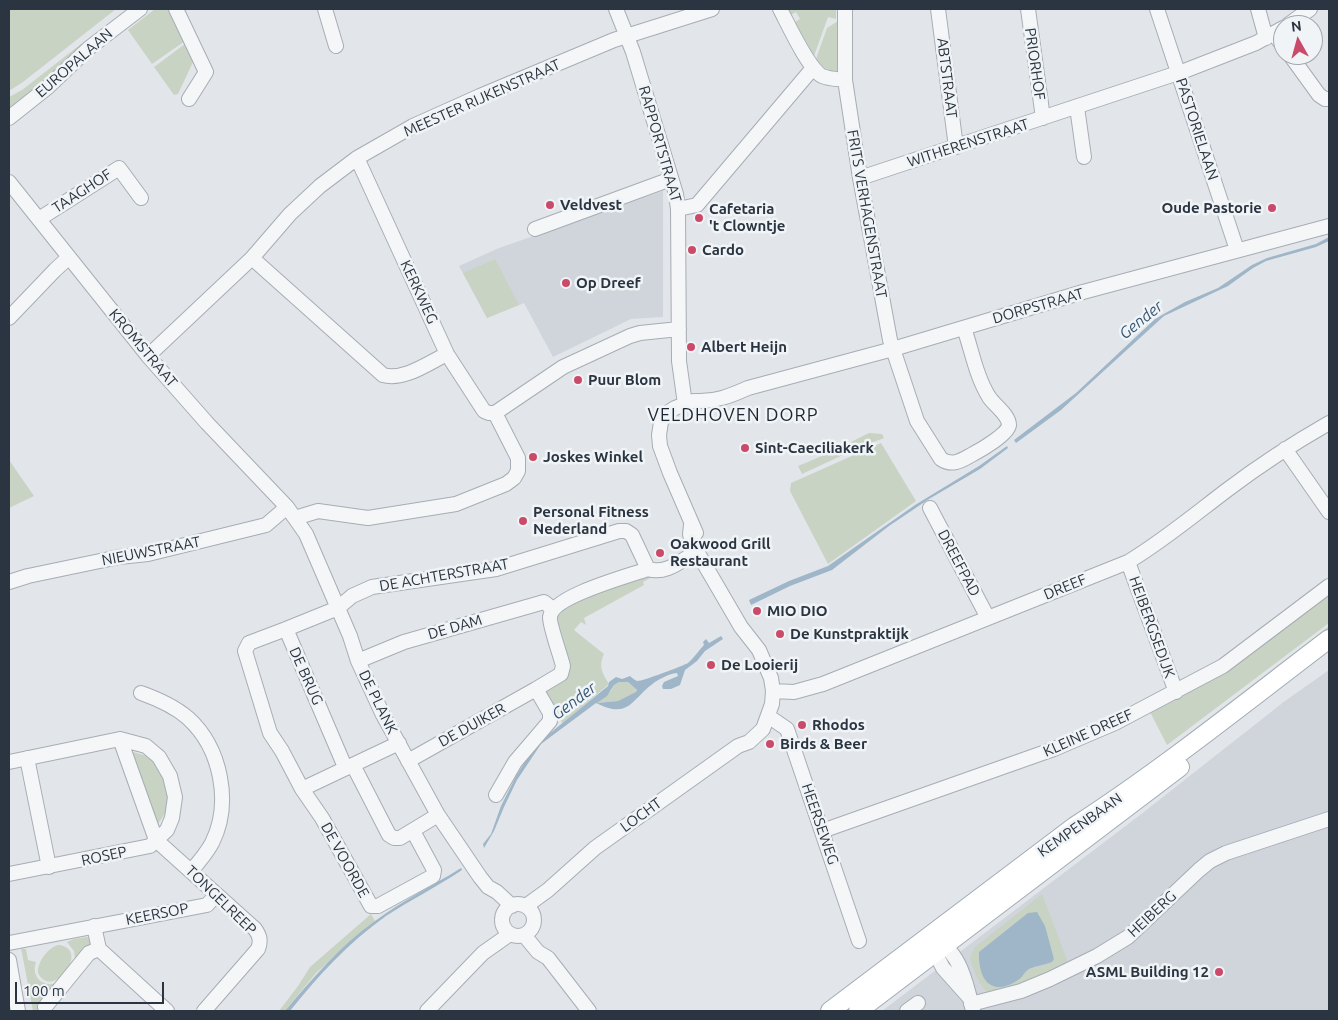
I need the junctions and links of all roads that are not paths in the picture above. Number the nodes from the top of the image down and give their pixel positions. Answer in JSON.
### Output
{"nodes":[{"id":1,"x":140,"y":9,"type":"edge"},
{"id":2,"x":176,"y":9,"type":"edge"},
{"id":3,"x":325,"y":9,"type":"edge"},
{"id":4,"x":616,"y":9,"type":"edge"},
{"id":5,"x":712,"y":9,"type":"edge"},
{"id":6,"x":780,"y":9,"type":"edge"},
{"id":7,"x":845,"y":9,"type":"edge"},
{"id":8,"x":938,"y":9,"type":"edge"},
{"id":9,"x":1028,"y":9,"type":"edge"},
{"id":10,"x":1157,"y":9,"type":"edge"},
{"id":11,"x":1258,"y":9,"type":"edge"},
{"id":12,"x":1273,"y":32,"type":"edge"},
{"id":13,"x":1273,"y":33,"type":"edge"},
{"id":14,"x":626,"y":36,"type":"junction"},
{"id":15,"x":336,"y":46,"type":"dead end"},
{"id":16,"x":1297,"y":65,"type":"edge"},
{"id":17,"x":813,"y":68,"type":"junction"},
{"id":18,"x":1179,"y":73,"type":"junction"},
{"id":19,"x":845,"y":80,"type":"junction"},
{"id":20,"x":189,"y":99,"type":"dead end"},
{"id":21,"x":1329,"y":99,"type":"edge"},
{"id":22,"x":1077,"y":108,"type":"junction"},
{"id":23,"x":9,"y":118,"type":"edge"},
{"id":24,"x":1043,"y":118,"type":"junction"},
{"id":25,"x":956,"y":147,"type":"junction"},
{"id":26,"x":1084,"y":157,"type":"dead end"},
{"id":27,"x":358,"y":158,"type":"junction"},
{"id":28,"x":860,"y":178,"type":"junction"},
{"id":29,"x":671,"y":180,"type":"junction"},
{"id":30,"x":9,"y":182,"type":"edge"},
{"id":31,"x":141,"y":198,"type":"dead end"},
{"id":32,"x":678,"y":209,"type":"junction"},
{"id":33,"x":39,"y":219,"type":"junction"},
{"id":34,"x":1329,"y":226,"type":"edge"},
{"id":35,"x":535,"y":229,"type":"dead end"},
{"id":36,"x":1238,"y":250,"type":"junction"},
{"id":37,"x":69,"y":258,"type":"junction"},
{"id":38,"x":252,"y":258,"type":"junction"},
{"id":39,"x":9,"y":318,"type":"edge"},
{"id":40,"x":964,"y":328,"type":"junction"},
{"id":41,"x":679,"y":329,"type":"junction"},
{"id":42,"x":892,"y":349,"type":"junction"},
{"id":43,"x":447,"y":354,"type":"junction"},
{"id":44,"x":148,"y":356,"type":"junction"},
{"id":45,"x":690,"y":402,"type":"junction"},
{"id":46,"x":495,"y":413,"type":"junction"},
{"id":47,"x":1329,"y":423,"type":"edge"},
{"id":48,"x":1285,"y":448,"type":"junction"},
{"id":49,"x":930,"y":508,"type":"dead end"},
{"id":50,"x":1329,"y":512,"type":"edge"},
{"id":51,"x":291,"y":513,"type":"junction"},
{"id":52,"x":698,"y":551,"type":"junction"},
{"id":53,"x":1128,"y":562,"type":"junction"},
{"id":54,"x":648,"y":569,"type":"junction"},
{"id":55,"x":9,"y":582,"type":"edge"},
{"id":56,"x":1329,"y":586,"type":"edge"},
{"id":57,"x":338,"y":608,"type":"junction"},
{"id":58,"x":553,"y":609,"type":"junction"},
{"id":59,"x":988,"y":618,"type":"junction"},
{"id":60,"x":286,"y":629,"type":"junction"},
{"id":61,"x":1329,"y":639,"type":"edge"},
{"id":62,"x":1329,"y":654,"type":"edge"},
{"id":63,"x":358,"y":661,"type":"junction"},
{"id":64,"x":536,"y":690,"type":"junction"},
{"id":65,"x":773,"y":691,"type":"junction"},
{"id":66,"x":1176,"y":692,"type":"junction"},
{"id":67,"x":141,"y":693,"type":"dead end"},
{"id":68,"x":768,"y":716,"type":"junction"},
{"id":69,"x":120,"y":738,"type":"junction"},
{"id":70,"x":399,"y":743,"type":"junction"},
{"id":71,"x":27,"y":758,"type":"junction"},
{"id":72,"x":408,"y":760,"type":"junction"},
{"id":73,"x":9,"y":762,"type":"edge"},
{"id":74,"x":349,"y":766,"type":"junction"},
{"id":75,"x":302,"y":789,"type":"junction"},
{"id":76,"x":496,"y":794,"type":"dead end"},
{"id":77,"x":438,"y":815,"type":"junction"},
{"id":78,"x":1329,"y":819,"type":"edge"},
{"id":79,"x":413,"y":830,"type":"junction"},
{"id":80,"x":822,"y":831,"type":"junction"},
{"id":81,"x":156,"y":840,"type":"junction"},
{"id":82,"x":49,"y":867,"type":"junction"},
{"id":83,"x":191,"y":870,"type":"junction"},
{"id":84,"x":9,"y":874,"type":"edge"},
{"id":85,"x":216,"y":895,"type":"junction"},
{"id":86,"x":529,"y":910,"type":"junction"},
{"id":87,"x":507,"y":920,"type":"junction"},
{"id":88,"x":94,"y":926,"type":"junction"},
{"id":89,"x":528,"y":932,"type":"junction"},
{"id":90,"x":929,"y":937,"type":"junction"},
{"id":91,"x":859,"y":941,"type":"dead end"},
{"id":92,"x":9,"y":942,"type":"edge"},
{"id":93,"x":99,"y":949,"type":"junction"},
{"id":94,"x":940,"y":950,"type":"junction"},
{"id":95,"x":9,"y":960,"type":"edge"},
{"id":96,"x":971,"y":1004,"type":"edge"},
{"id":97,"x":45,"y":1007,"type":"dead end"},
{"id":98,"x":18,"y":1011,"type":"edge"},
{"id":99,"x":167,"y":1011,"type":"edge"},
{"id":100,"x":204,"y":1011,"type":"edge"},
{"id":101,"x":427,"y":1011,"type":"edge"},
{"id":102,"x":590,"y":1011,"type":"edge"},
{"id":103,"x":830,"y":1011,"type":"edge"},
{"id":104,"x":858,"y":1011,"type":"edge"}],
"edges":[{"from":1,"to":23,"type":"street","name":"EUROPALAAN"},
{"from":2,"to":20,"type":"street"},
{"from":3,"to":15,"type":"street"},
{"from":4,"to":14,"type":"street","name":"RAPPORTSTRAAT"},
{"from":5,"to":14,"type":"street","name":"MEESTER RIJKENSTRAAT"},
{"from":6,"to":17,"type":"street"},
{"from":7,"to":19,"type":"street","name":"FRITS VERHAGENSTRAAT"},
{"from":8,"to":25,"type":"street","name":"ABTSTRAAT"},
{"from":9,"to":24,"type":"street","name":"PRIORHOF"},
{"from":10,"to":18,"type":"street","name":"PASTORIELAAN"},
{"from":11,"to":12,"type":"street"},
{"from":13,"to":18,"type":"street","name":"WITHERENSTRAAT"},
{"from":14,"to":27,"type":"street","name":"MEESTER RIJKENSTRAAT"},
{"from":14,"to":29,"type":"street","name":"RAPPORTSTRAAT"},
{"from":16,"to":21,"type":"street"},
{"from":17,"to":19,"type":"street"},
{"from":17,"to":32,"type":"street"},
{"from":18,"to":22,"type":"street","name":"WITHERENSTRAAT"},
{"from":18,"to":36,"type":"street","name":"PASTORIELAAN"},
{"from":19,"to":28,"type":"street","name":"FRITS VERHAGENSTRAAT"},
{"from":22,"to":24,"type":"street","name":"WITHERENSTRAAT"},
{"from":22,"to":26,"type":"street"},
{"from":24,"to":25,"type":"street","name":"WITHERENSTRAAT"},
{"from":25,"to":28,"type":"street","name":"WITHERENSTRAAT"},
{"from":27,"to":38,"type":"street","name":"MEESTER RIJKENSTRAAT"},
{"from":27,"to":43,"type":"street","name":"KERKWEG"},
{"from":28,"to":42,"type":"street","name":"FRITS VERHAGENSTRAAT"},
{"from":29,"to":32,"type":"street","name":"RAPPORTSTRAAT"},
{"from":29,"to":35,"type":"street"},
{"from":30,"to":33,"type":"street","name":"KROMSTRAAT"},
{"from":31,"to":33,"type":"street","name":"TAAGHOF"},
{"from":32,"to":41,"type":"street","name":"RAPPORTSTRAAT"},
{"from":33,"to":37,"type":"street","name":"KROMSTRAAT"},
{"from":34,"to":36,"type":"street","name":"DORPSTRAAT"},
{"from":36,"to":40,"type":"street","name":"DORPSTRAAT"},
{"from":37,"to":39,"type":"street"},
{"from":37,"to":44,"type":"street","name":"KROMSTRAAT"},
{"from":38,"to":43,"type":"street"},
{"from":38,"to":44,"type":"street","name":"MEESTER RIJKENSTRAAT"},
{"from":40,"to":42,"type":"street","name":"DORPSTRAAT"},
{"from":40,"to":42,"type":"street","name":"FRITS VERHAGENSTRAAT"},
{"from":41,"to":45,"type":"street","name":"RAPPORTSTRAAT"},
{"from":41,"to":46,"type":"street"},
{"from":42,"to":45,"type":"street","name":"DORPSTRAAT"},
{"from":43,"to":46,"type":"street","name":"KERKWEG"},
{"from":44,"to":51,"type":"street","name":"KROMSTRAAT"},
{"from":45,"to":52,"type":"street","name":"DORPSTRAAT"},
{"from":46,"to":51,"type":"street","name":"KERKWEG"},
{"from":47,"to":48,"type":"street","name":"DREEF"},
{"from":48,"to":50,"type":"street"},
{"from":48,"to":53,"type":"street","name":"DREEF"},
{"from":49,"to":59,"type":"street","name":"DREEFPAD"},
{"from":51,"to":55,"type":"street","name":"NIEUWSTRAAT"},
{"from":51,"to":57,"type":"street","name":"DE PLANK"},
{"from":52,"to":54,"type":"street"},
{"from":52,"to":65,"type":"street","name":"DORPSTRAAT"},
{"from":53,"to":59,"type":"street","name":"DREEF"},
{"from":53,"to":66,"type":"street","name":"HEIBERGSEDIJK"},
{"from":54,"to":57,"type":"street","name":"DE ACHTERSTRAAT"},
{"from":54,"to":58,"type":"street"},
{"from":56,"to":66,"type":"street","name":"KLEINE DREEF"},
{"from":57,"to":60,"type":"street","name":"DE BRUG"},
{"from":57,"to":63,"type":"street","name":"DE PLANK"},
{"from":58,"to":63,"type":"street","name":"DE DAM"},
{"from":58,"to":64,"type":"street","name":"DE DUIKER"},
{"from":59,"to":65,"type":"street","name":"DREEF"},
{"from":60,"to":74,"type":"street","name":"DE BRUG"},
{"from":60,"to":75,"type":"street"},
{"from":61,"to":90,"type":"main road","name":"KEMPENBAAN"},
{"from":62,"to":94,"type":"main road","name":"KEMPENBAAN"},
{"from":63,"to":70,"type":"street","name":"DE PLANK"},
{"from":64,"to":72,"type":"street","name":"DE DUIKER"},
{"from":64,"to":76,"type":"street"},
{"from":65,"to":68,"type":"street","name":"DORPSTRAAT"},
{"from":66,"to":80,"type":"street","name":"KLEINE DREEF"},
{"from":67,"to":83,"type":"street"},
{"from":68,"to":80,"type":"street","name":"HEERSEWEG"},
{"from":68,"to":86,"type":"street","name":"LOCHT"},
{"from":69,"to":71,"type":"street","name":"ROSEP"},
{"from":69,"to":81,"type":"street"},
{"from":69,"to":81,"type":"street","name":"ROSEP"},
{"from":70,"to":72,"type":"street","name":"DE PLANK"},
{"from":70,"to":74,"type":"street"},
{"from":71,"to":73,"type":"street","name":"ROSEP"},
{"from":71,"to":82,"type":"street"},
{"from":72,"to":77,"type":"street","name":"DE PLANK"},
{"from":74,"to":75,"type":"street"},
{"from":74,"to":79,"type":"street","name":"DE BRUG"},
{"from":75,"to":79,"type":"street","name":"DE VOORDE"},
{"from":77,"to":79,"type":"street"},
{"from":77,"to":87,"type":"street","name":"DE PLANK"},
{"from":78,"to":96,"type":"street","name":"HEIBERG"},
{"from":80,"to":91,"type":"street","name":"HEERSEWEG"},
{"from":81,"to":82,"type":"street","name":"ROSEP"},
{"from":81,"to":83,"type":"street","name":"TONGELREEP"},
{"from":82,"to":84,"type":"street","name":"ROSEP"},
{"from":83,"to":85,"type":"street","name":"TONGELREEP"},
{"from":85,"to":88,"type":"street","name":"KEERSOP"},
{"from":85,"to":100,"type":"street","name":"TONGELREEP"},
{"from":86,"to":87,"type":"street"},
{"from":86,"to":89,"type":"street"},
{"from":87,"to":89,"type":"street"},
{"from":87,"to":101,"type":"street"},
{"from":88,"to":92,"type":"street","name":"KEERSOP"},
{"from":88,"to":93,"type":"street"},
{"from":89,"to":102,"type":"street"},
{"from":90,"to":94,"type":"street"},
{"from":90,"to":103,"type":"main road","name":"KEMPENBAAN"},
{"from":93,"to":97,"type":"street"},
{"from":93,"to":99,"type":"street"},
{"from":94,"to":96,"type":"street"},
{"from":94,"to":104,"type":"main road","name":"KEMPENBAAN"},
{"from":95,"to":98,"type":"street"}]}
